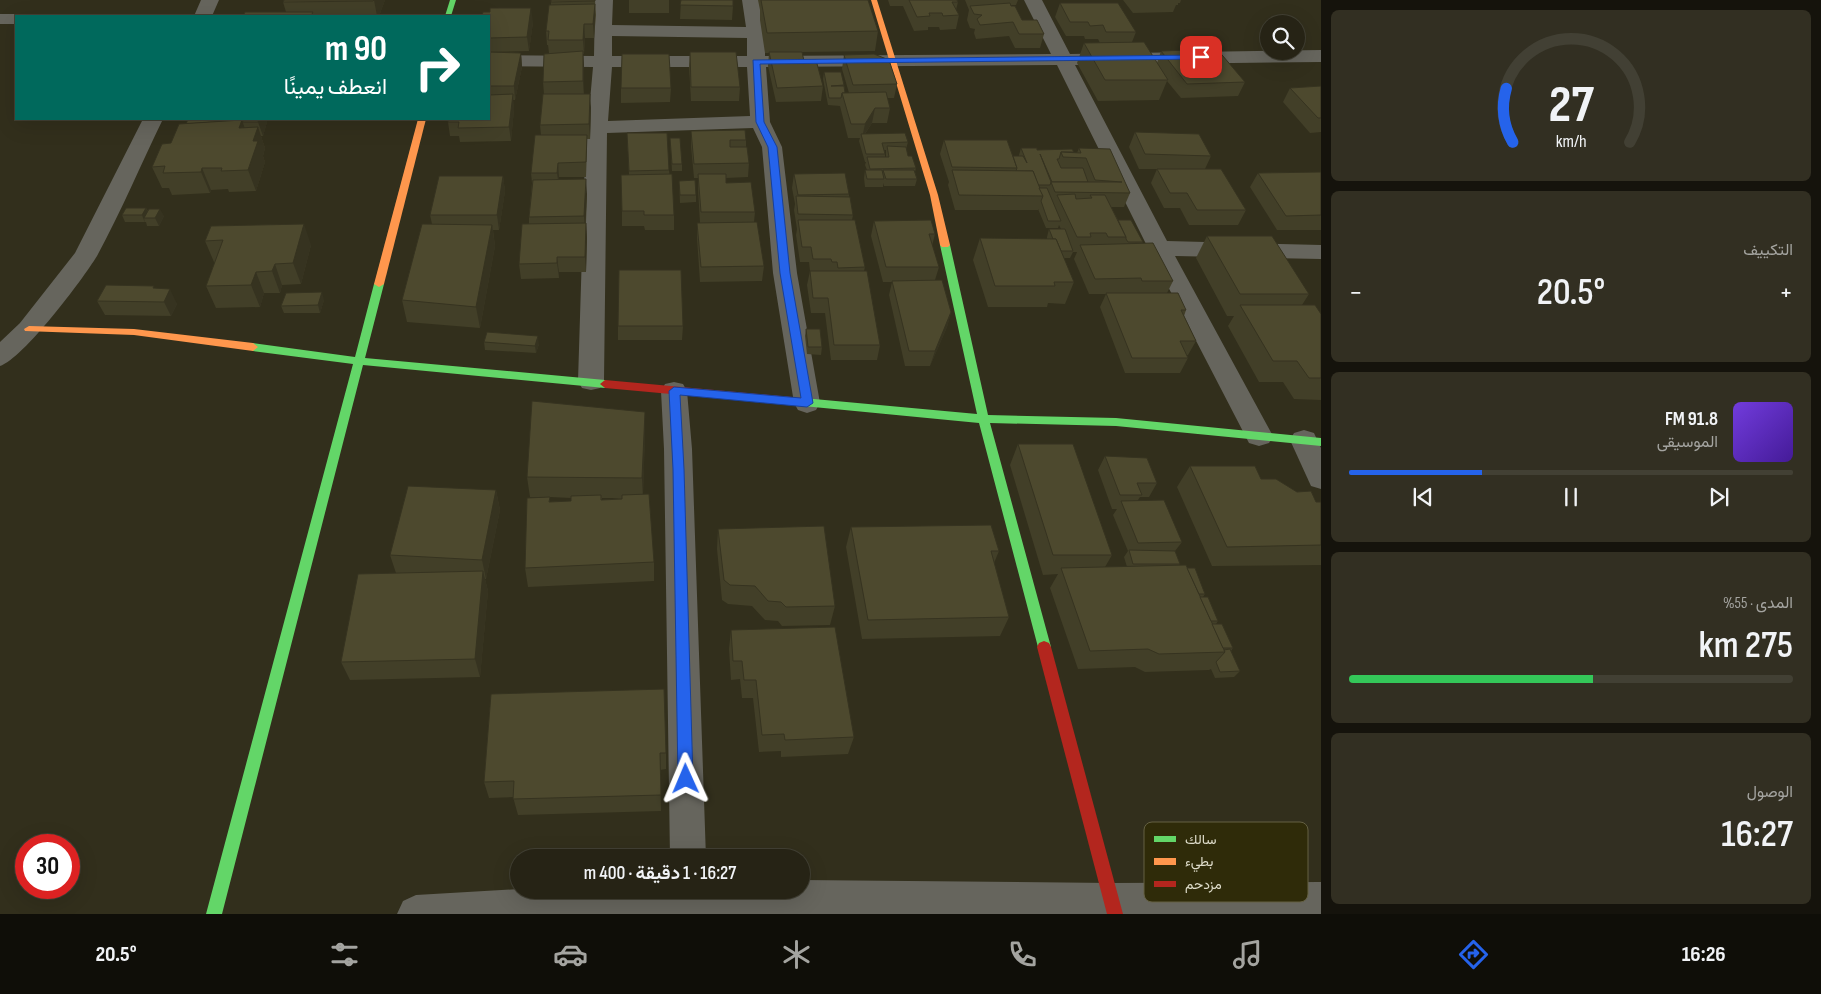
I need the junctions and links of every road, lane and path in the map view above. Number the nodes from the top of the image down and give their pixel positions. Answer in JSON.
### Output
{"nodes":[{"id":1,"x":210,"y":0,"type":"edge"},
{"id":2,"x":453,"y":0,"type":"edge"},
{"id":3,"x":604,"y":0,"type":"edge"},
{"id":4,"x":751,"y":0,"type":"edge"},
{"id":5,"x":874,"y":0,"type":"edge"},
{"id":6,"x":1033,"y":0,"type":"edge"},
{"id":7,"x":203,"y":15,"type":"edge"},
{"id":8,"x":448,"y":15,"type":"edge"},
{"id":9,"x":0,"y":19,"type":"edge"},
{"id":10,"x":15,"y":19,"type":"edge"},
{"id":11,"x":602,"y":30,"type":"junction"},
{"id":12,"x":756,"y":33,"type":"junction"},
{"id":13,"x":1321,"y":56,"type":"edge"},
{"id":14,"x":1062,"y":59,"type":"junction"},
{"id":15,"x":490,"y":60,"type":"edge"},
{"id":16,"x":602,"y":60,"type":"junction"},
{"id":17,"x":892,"y":60,"type":"junction"},
{"id":18,"x":756,"y":61,"type":"junction"},
{"id":19,"x":153,"y":120,"type":"edge"},
{"id":20,"x":422,"y":120,"type":"edge"},
{"id":21,"x":760,"y":122,"type":"junction"},
{"id":22,"x":598,"y":127,"type":"junction"},
{"id":23,"x":1160,"y":248,"type":"junction"},
{"id":24,"x":1321,"y":252,"type":"edge"},
{"id":25,"x":29,"y":329,"type":"junction"},
{"id":26,"x":0,"y":357,"type":"edge"},
{"id":27,"x":358,"y":361,"type":"junction"},
{"id":28,"x":591,"y":381,"type":"junction"},
{"id":29,"x":674,"y":391,"type":"junction"},
{"id":30,"x":807,"y":403,"type":"junction"},
{"id":31,"x":982,"y":418,"type":"junction"},
{"id":32,"x":1259,"y":436,"type":"junction"},
{"id":33,"x":1312,"y":441,"type":"edge"},
{"id":34,"x":1321,"y":478,"type":"edge"},
{"id":35,"x":688,"y":849,"type":"edge"},
{"id":36,"x":689,"y":900,"type":"edge"},
{"id":37,"x":1308,"y":901,"type":"edge"},
{"id":38,"x":1321,"y":901,"type":"edge"},
{"id":39,"x":1291,"y":902,"type":"edge"},
{"id":40,"x":1113,"y":908,"type":"edge"},
{"id":41,"x":214,"y":914,"type":"edge"},
{"id":42,"x":416,"y":914,"type":"edge"}],
"edges":[{"from":1,"to":7,"type":"street"},
{"from":2,"to":8,"type":"street"},
{"from":3,"to":11,"type":"street"},
{"from":4,"to":12,"type":"street"},
{"from":5,"to":17,"type":"street"},
{"from":6,"to":14,"type":"street"},
{"from":9,"to":10,"type":"street"},
{"from":11,"to":12,"type":"street"},
{"from":11,"to":16,"type":"street"},
{"from":12,"to":18,"type":"street"},
{"from":13,"to":14,"type":"street"},
{"from":14,"to":17,"type":"street"},
{"from":14,"to":23,"type":"street"},
{"from":15,"to":16,"type":"street"},
{"from":16,"to":18,"type":"street"},
{"from":16,"to":22,"type":"street"},
{"from":17,"to":18,"type":"street"},
{"from":17,"to":31,"type":"street"},
{"from":18,"to":21,"type":"street"},
{"from":19,"to":25,"type":"street"},
{"from":20,"to":27,"type":"street"},
{"from":21,"to":22,"type":"street"},
{"from":21,"to":30,"type":"street"},
{"from":22,"to":28,"type":"street"},
{"from":23,"to":24,"type":"street"},
{"from":23,"to":32,"type":"street"},
{"from":25,"to":26,"type":"street"},
{"from":25,"to":27,"type":"street"},
{"from":27,"to":28,"type":"street"},
{"from":27,"to":41,"type":"street"},
{"from":28,"to":29,"type":"street"},
{"from":29,"to":30,"type":"street"},
{"from":29,"to":35,"type":"street"},
{"from":30,"to":31,"type":"street"},
{"from":31,"to":32,"type":"street"},
{"from":31,"to":40,"type":"street"},
{"from":32,"to":33,"type":"street"},
{"from":33,"to":34,"type":"street"},
{"from":36,"to":40,"type":"street"},
{"from":36,"to":42,"type":"street"},
{"from":37,"to":38,"type":"street"},
{"from":39,"to":40,"type":"street"}]}
